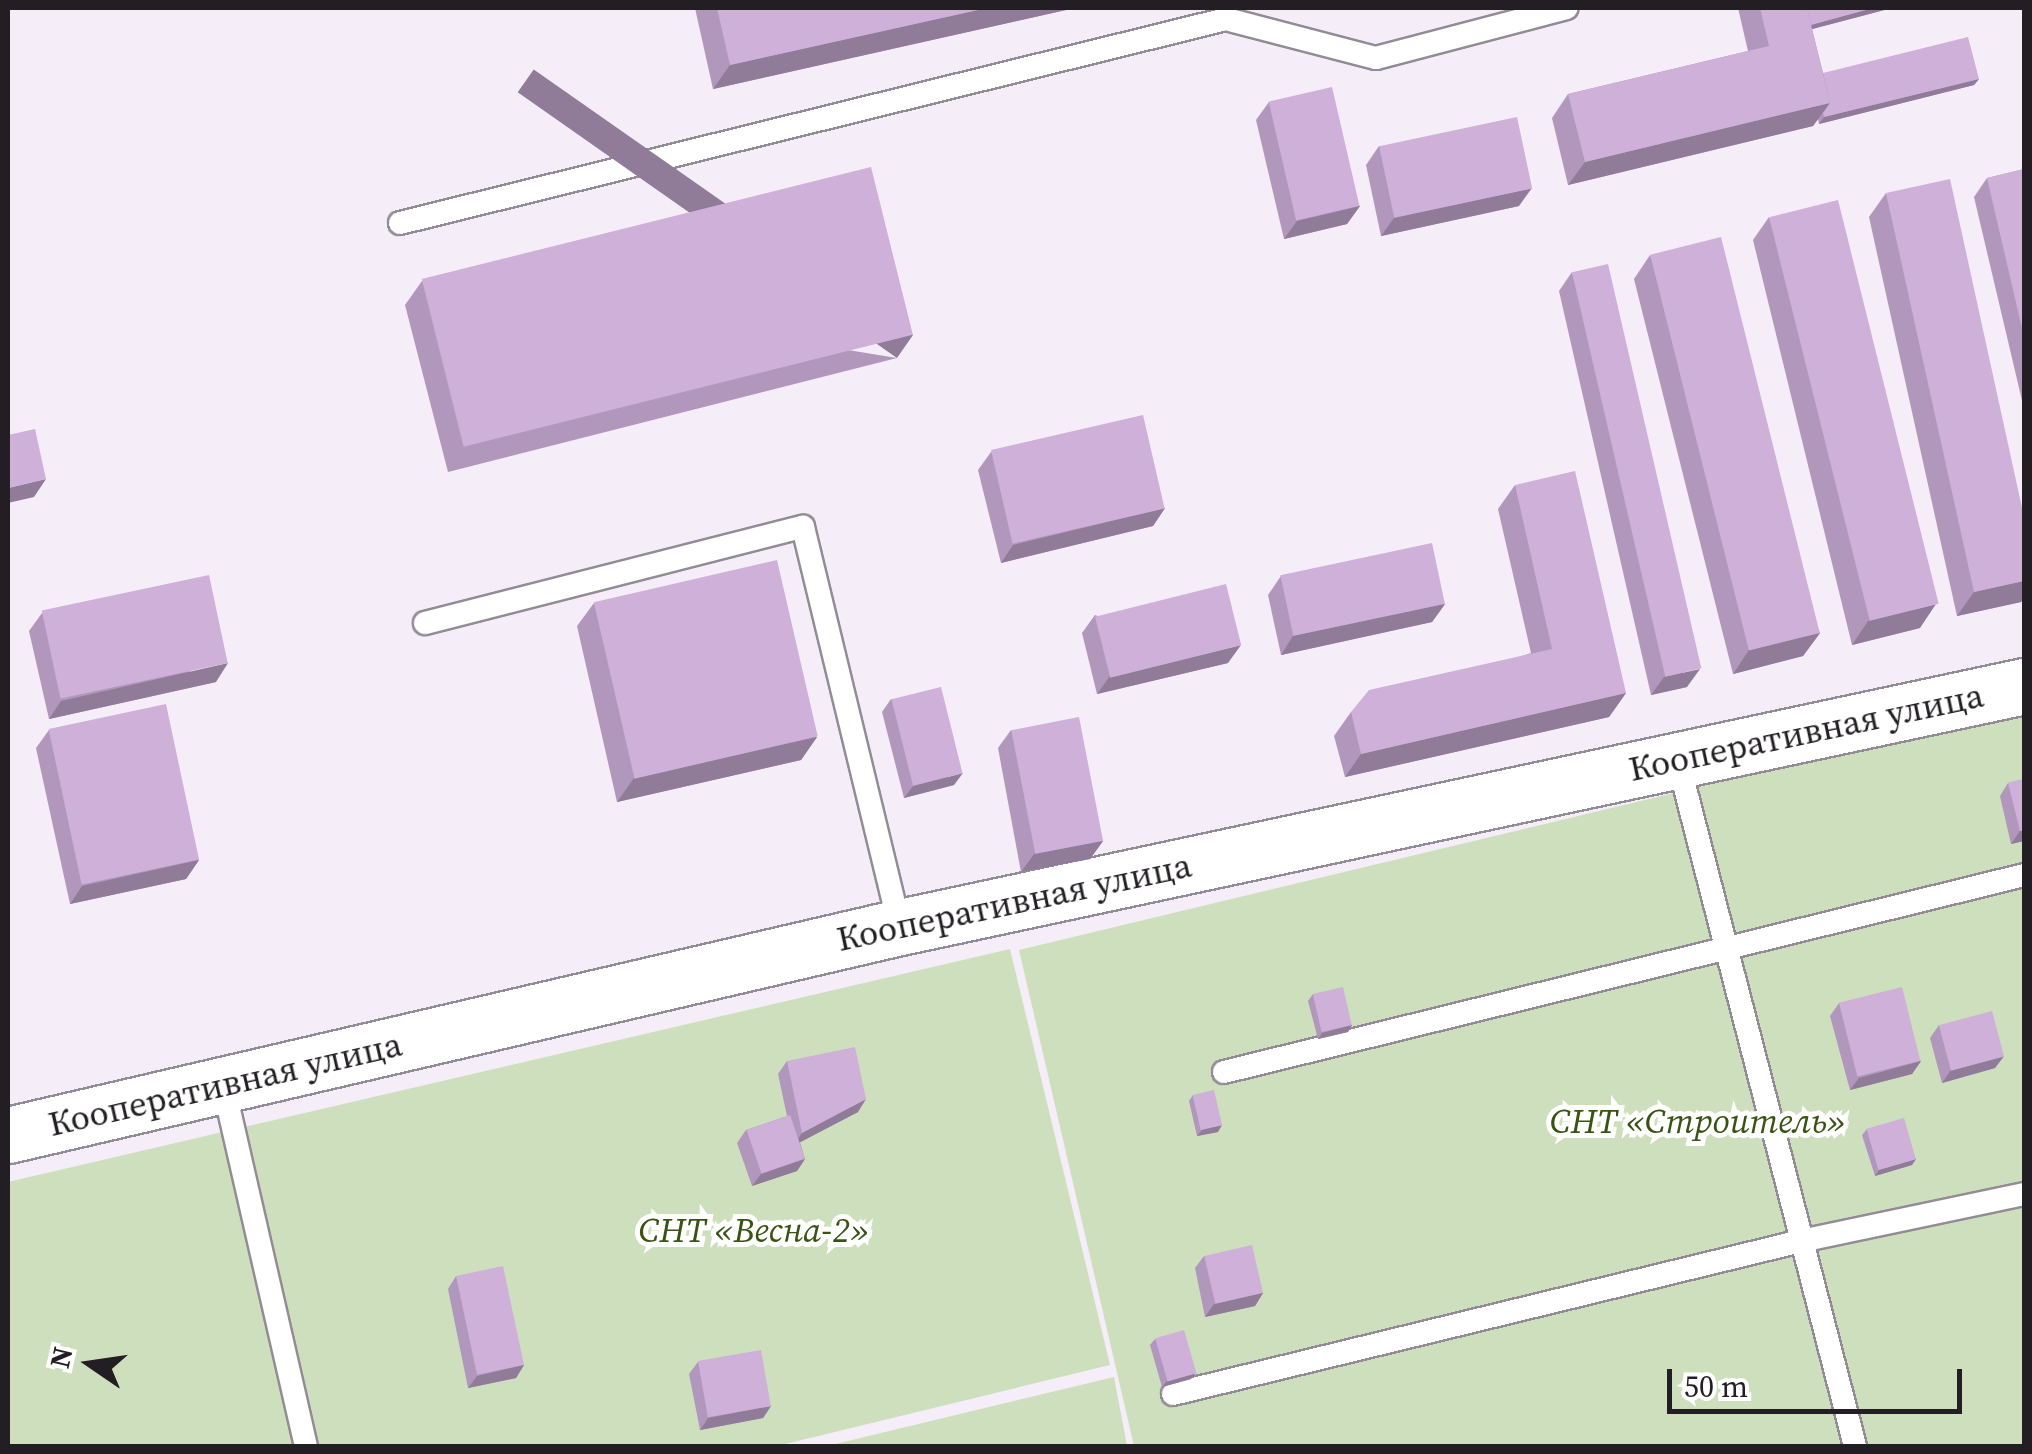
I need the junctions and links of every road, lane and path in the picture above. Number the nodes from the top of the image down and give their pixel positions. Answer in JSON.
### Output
{"nodes":[{"id":1,"x":1567,"y":8,"type":"edge"},
{"id":2,"x":400,"y":222,"type":"dead end"},
{"id":3,"x":425,"y":623,"type":"dead end"},
{"id":4,"x":2024,"y":686,"type":"edge"},
{"id":5,"x":1677,"y":758,"type":"junction"},
{"id":6,"x":2024,"y":875,"type":"edge"},
{"id":7,"x":900,"y":927,"type":"junction"},
{"id":8,"x":1727,"y":946,"type":"junction"},
{"id":9,"x":1224,"y":1072,"type":"dead end"},
{"id":10,"x":223,"y":1084,"type":"junction"},
{"id":11,"x":8,"y":1136,"type":"edge"},
{"id":12,"x":2024,"y":1194,"type":"edge"},
{"id":13,"x":1801,"y":1241,"type":"junction"},
{"id":14,"x":1174,"y":1394,"type":"dead end"},
{"id":15,"x":306,"y":1446,"type":"edge"},
{"id":16,"x":1855,"y":1446,"type":"edge"}],
"edges":[{"from":1,"to":2,"type":"lane"},
{"from":3,"to":7,"type":"lane"},
{"from":4,"to":5,"type":"main road","name":"Кооперативная улица"},
{"from":5,"to":7,"type":"main road","name":"Кооперативная улица"},
{"from":5,"to":8,"type":"lane"},
{"from":6,"to":8,"type":"lane"},
{"from":7,"to":10,"type":"main road","name":"Кооперативная улица"},
{"from":8,"to":9,"type":"lane"},
{"from":8,"to":13,"type":"lane"},
{"from":10,"to":11,"type":"main road","name":"Кооперативная улица"},
{"from":10,"to":15,"type":"lane"},
{"from":12,"to":13,"type":"lane"},
{"from":13,"to":14,"type":"lane"},
{"from":13,"to":16,"type":"lane"}]}
